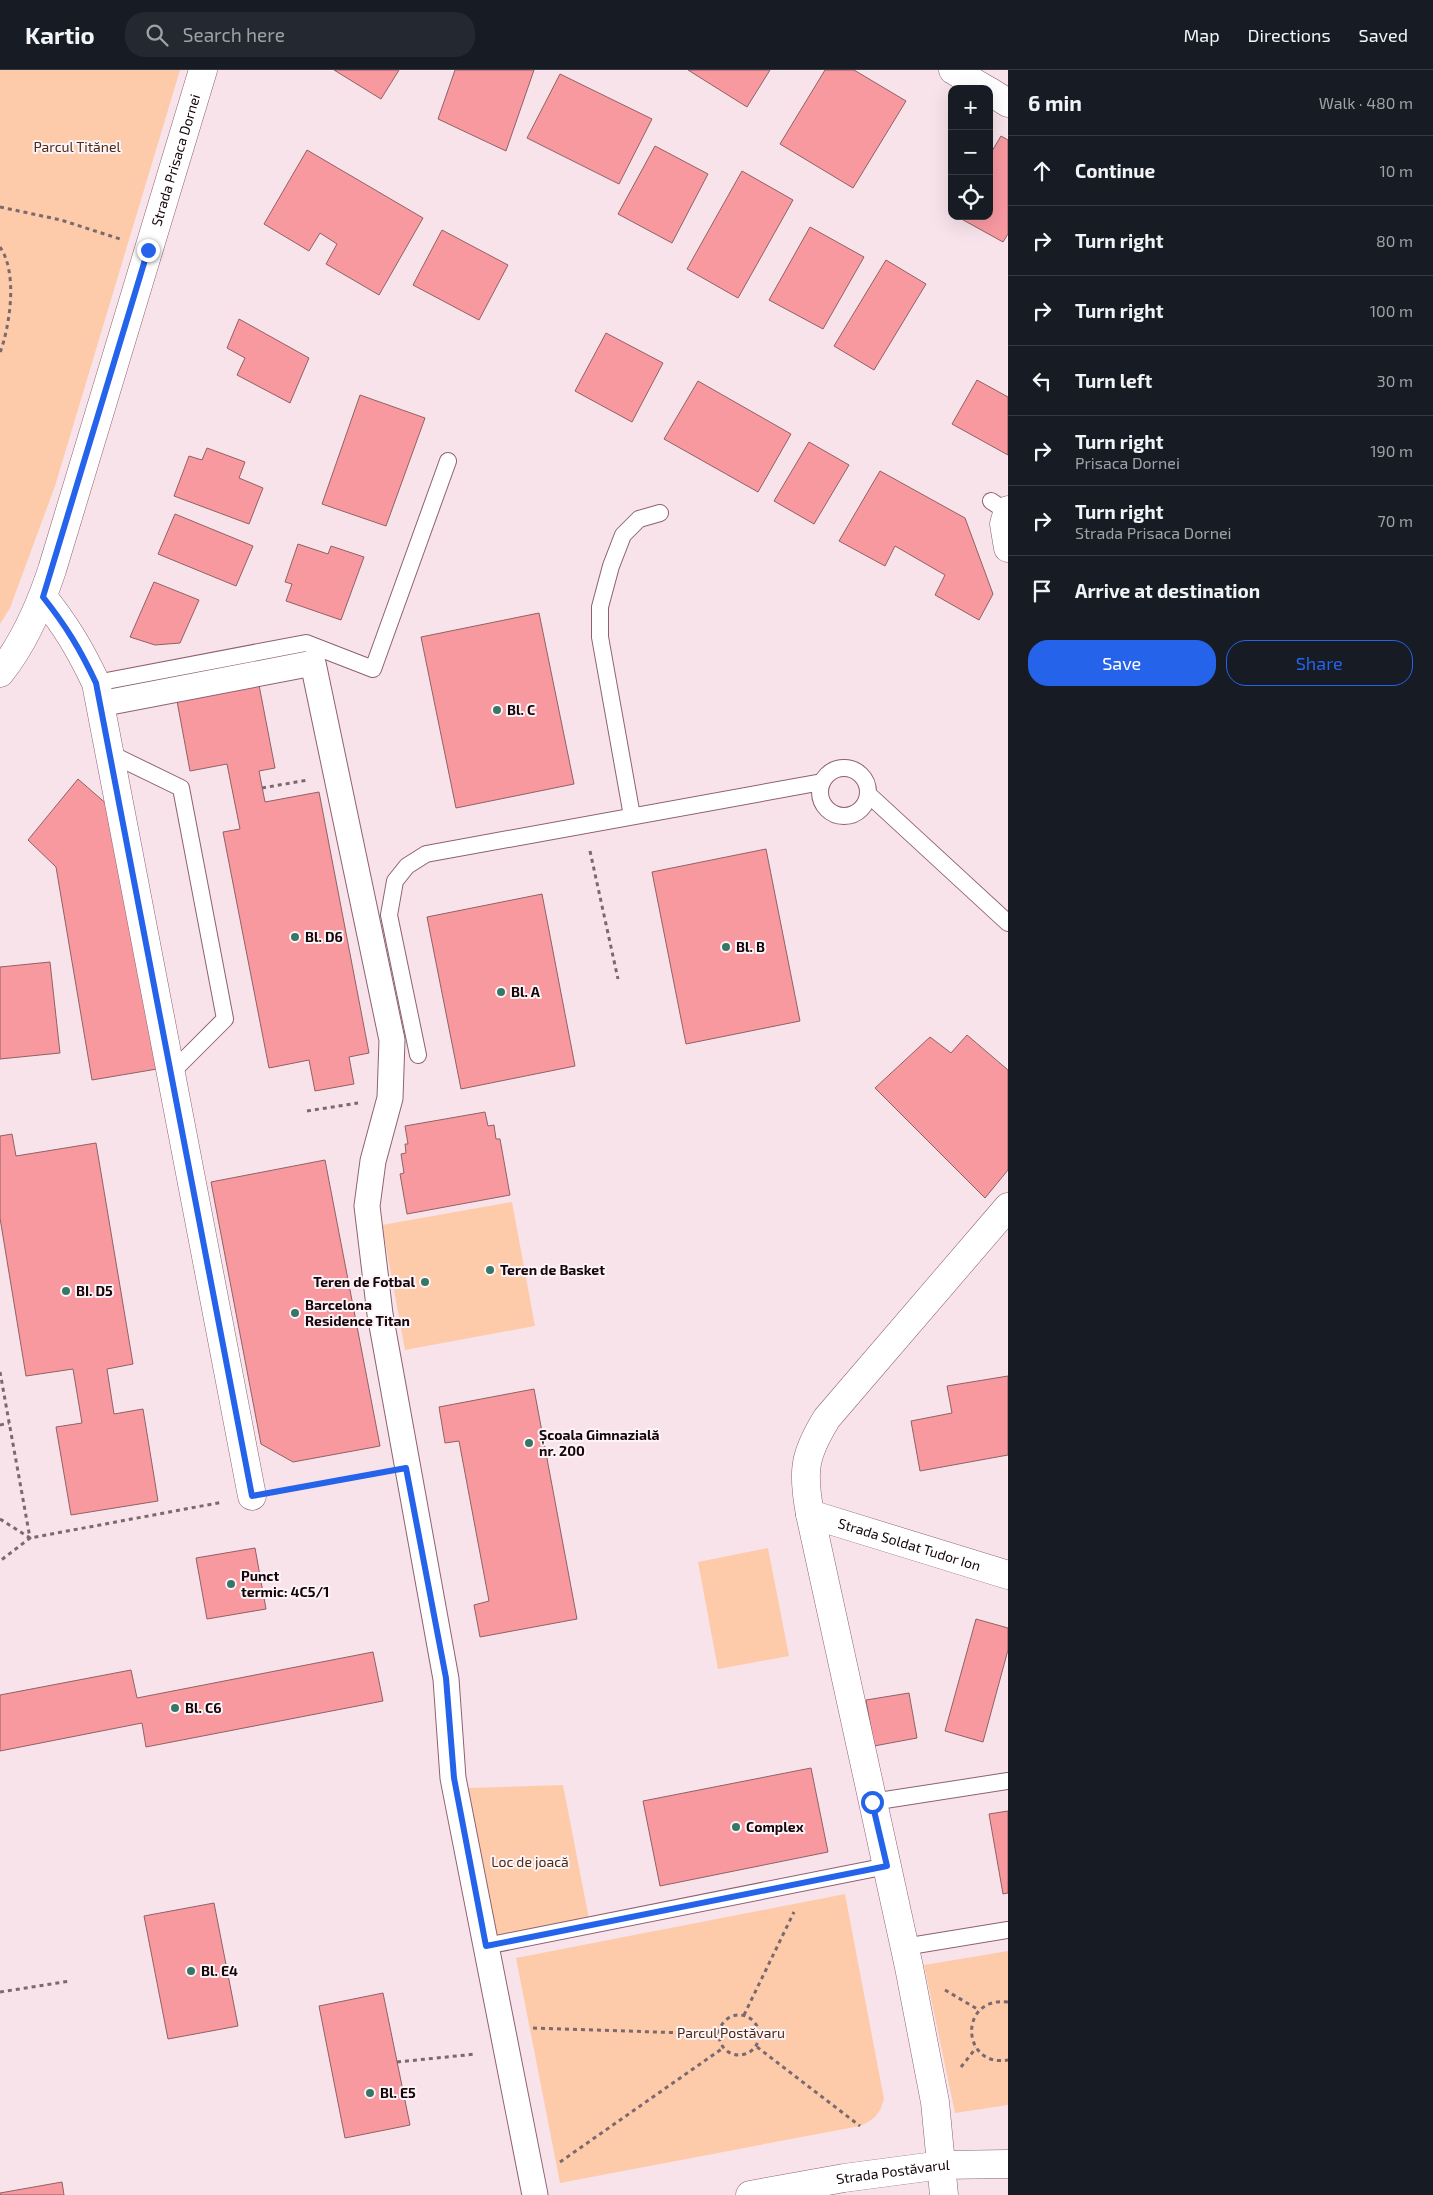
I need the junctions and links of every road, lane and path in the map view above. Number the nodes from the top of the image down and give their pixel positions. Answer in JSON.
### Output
{"nodes":[{"id":1,"x":203,"y":70,"type":"edge"},
{"id":2,"x":953,"y":70,"type":"edge"},
{"id":3,"x":978,"y":85,"type":"edge"},
{"id":4,"x":993,"y":93,"type":"edge"},
{"id":5,"x":1008,"y":102,"type":"edge"},
{"id":6,"x":0,"y":208,"type":"edge"},
{"id":7,"x":0,"y":247,"type":"edge"},
{"id":8,"x":148,"y":250,"type":"junction"},
{"id":9,"x":0,"y":354,"type":"edge"},
{"id":10,"x":448,"y":461,"type":"dead end"},
{"id":11,"x":1002,"y":507,"type":"edge"},
{"id":12,"x":660,"y":512,"type":"dead end"},
{"id":13,"x":1008,"y":548,"type":"edge"},
{"id":14,"x":43,"y":597,"type":"junction"},
{"id":15,"x":0,"y":673,"type":"edge"},
{"id":16,"x":98,"y":694,"type":"junction"},
{"id":17,"x":109,"y":753,"type":"junction"},
{"id":18,"x":338,"y":775,"type":"junction"},
{"id":19,"x":822,"y":782,"type":"junction"},
{"id":20,"x":262,"y":788,"type":"dead end"},
{"id":21,"x":868,"y":794,"type":"junction"},
{"id":22,"x":632,"y":816,"type":"junction"},
{"id":23,"x":585,"y":826,"type":"junction"},
{"id":24,"x":1008,"y":923,"type":"edge"},
{"id":25,"x":618,"y":979,"type":"dead end"},
{"id":26,"x":418,"y":1055,"type":"dead end"},
{"id":27,"x":172,"y":1072,"type":"junction"},
{"id":28,"x":390,"y":1098,"type":"junction"},
{"id":29,"x":307,"y":1111,"type":"dead end"},
{"id":30,"x":1008,"y":1207,"type":"edge"},
{"id":31,"x":0,"y":1372,"type":"edge"},
{"id":32,"x":9,"y":1423,"type":"junction"},
{"id":33,"x":0,"y":1425,"type":"edge"},
{"id":34,"x":406,"y":1468,"type":"junction"},
{"id":35,"x":252,"y":1496,"type":"junction"},
{"id":36,"x":810,"y":1514,"type":"junction"},
{"id":37,"x":0,"y":1519,"type":"edge"},
{"id":38,"x":30,"y":1538,"type":"junction"},
{"id":39,"x":0,"y":1561,"type":"edge"},
{"id":40,"x":1008,"y":1575,"type":"edge"},
{"id":41,"x":1008,"y":1781,"type":"edge"},
{"id":42,"x":872,"y":1802,"type":"junction"},
{"id":43,"x":887,"y":1866,"type":"junction"},
{"id":44,"x":808,"y":1882,"type":"junction"},
{"id":45,"x":1008,"y":1930,"type":"edge"},
{"id":46,"x":486,"y":1946,"type":"junction"},
{"id":47,"x":904,"y":1947,"type":"junction"},
{"id":48,"x":70,"y":1981,"type":"dead end"},
{"id":49,"x":0,"y":1992,"type":"edge"},
{"id":50,"x":1008,"y":2002,"type":"edge"},
{"id":51,"x":744,"y":2015,"type":"junction"},
{"id":52,"x":718,"y":2034,"type":"junction"},
{"id":53,"x":504,"y":2039,"type":"junction"},
{"id":54,"x":757,"y":2046,"type":"junction"},
{"id":55,"x":723,"y":2048,"type":"junction"},
{"id":56,"x":1008,"y":2060,"type":"edge"},
{"id":57,"x":397,"y":2062,"type":"dead end"},
{"id":58,"x":860,"y":2126,"type":"dead end"},
{"id":59,"x":1008,"y":2164,"type":"edge"},
{"id":60,"x":942,"y":2166,"type":"junction"},
{"id":61,"x":534,"y":2188,"type":"edge"},
{"id":62,"x":750,"y":2195,"type":"edge"},
{"id":63,"x":944,"y":2195,"type":"edge"}],
"edges":[{"from":1,"to":8,"type":"street","name":"Strada Prisaca Dornei"},
{"from":2,"to":3,"type":"street"},
{"from":4,"to":5,"type":"street"},
{"from":6,"to":8,"type":"path"},
{"from":7,"to":9,"type":"path"},
{"from":8,"to":14,"type":"street","name":"Strada Prisaca Dornei"},
{"from":10,"to":16,"type":"lane"},
{"from":11,"to":13,"type":"street"},
{"from":12,"to":22,"type":"lane"},
{"from":14,"to":15,"type":"street","name":"Strada Prisaca Dornei"},
{"from":14,"to":16,"type":"street"},
{"from":16,"to":17,"type":"street"},
{"from":16,"to":18,"type":"street"},
{"from":17,"to":27,"type":"street"},
{"from":17,"to":27,"type":"lane"},
{"from":18,"to":20,"type":"path"},
{"from":18,"to":28,"type":"street"},
{"from":19,"to":21,"type":"lane"},
{"from":19,"to":21,"type":"lane"},
{"from":19,"to":22,"type":"lane"},
{"from":21,"to":24,"type":"lane"},
{"from":22,"to":23,"type":"lane"},
{"from":23,"to":25,"type":"path"},
{"from":23,"to":26,"type":"lane"},
{"from":27,"to":35,"type":"street"},
{"from":28,"to":29,"type":"path"},
{"from":28,"to":34,"type":"street"},
{"from":30,"to":36,"type":"street"},
{"from":31,"to":32,"type":"path"},
{"from":32,"to":33,"type":"path"},
{"from":32,"to":38,"type":"path"},
{"from":34,"to":35,"type":"path"},
{"from":34,"to":46,"type":"street"},
{"from":35,"to":38,"type":"path"},
{"from":36,"to":40,"type":"street","name":"Strada Soldat Tudor Ion"},
{"from":36,"to":42,"type":"street"},
{"from":37,"to":38,"type":"path"},
{"from":38,"to":39,"type":"path"},
{"from":41,"to":42,"type":"lane"},
{"from":42,"to":43,"type":"street"},
{"from":43,"to":44,"type":"lane"},
{"from":43,"to":47,"type":"street"},
{"from":44,"to":46,"type":"lane"},
{"from":44,"to":51,"type":"path"},
{"from":45,"to":47,"type":"lane"},
{"from":46,"to":53,"type":"street"},
{"from":47,"to":60,"type":"street"},
{"from":48,"to":49,"type":"path"},
{"from":50,"to":56,"type":"path"},
{"from":51,"to":52,"type":"path"},
{"from":51,"to":54,"type":"path"},
{"from":52,"to":53,"type":"path"},
{"from":52,"to":55,"type":"path"},
{"from":53,"to":57,"type":"path"},
{"from":53,"to":61,"type":"street"},
{"from":54,"to":55,"type":"path"},
{"from":54,"to":58,"type":"path"},
{"from":55,"to":61,"type":"path"},
{"from":59,"to":60,"type":"street","name":"Strada Postăvarul"},
{"from":60,"to":62,"type":"street","name":"Strada Postăvarul"},
{"from":60,"to":63,"type":"street"}]}
